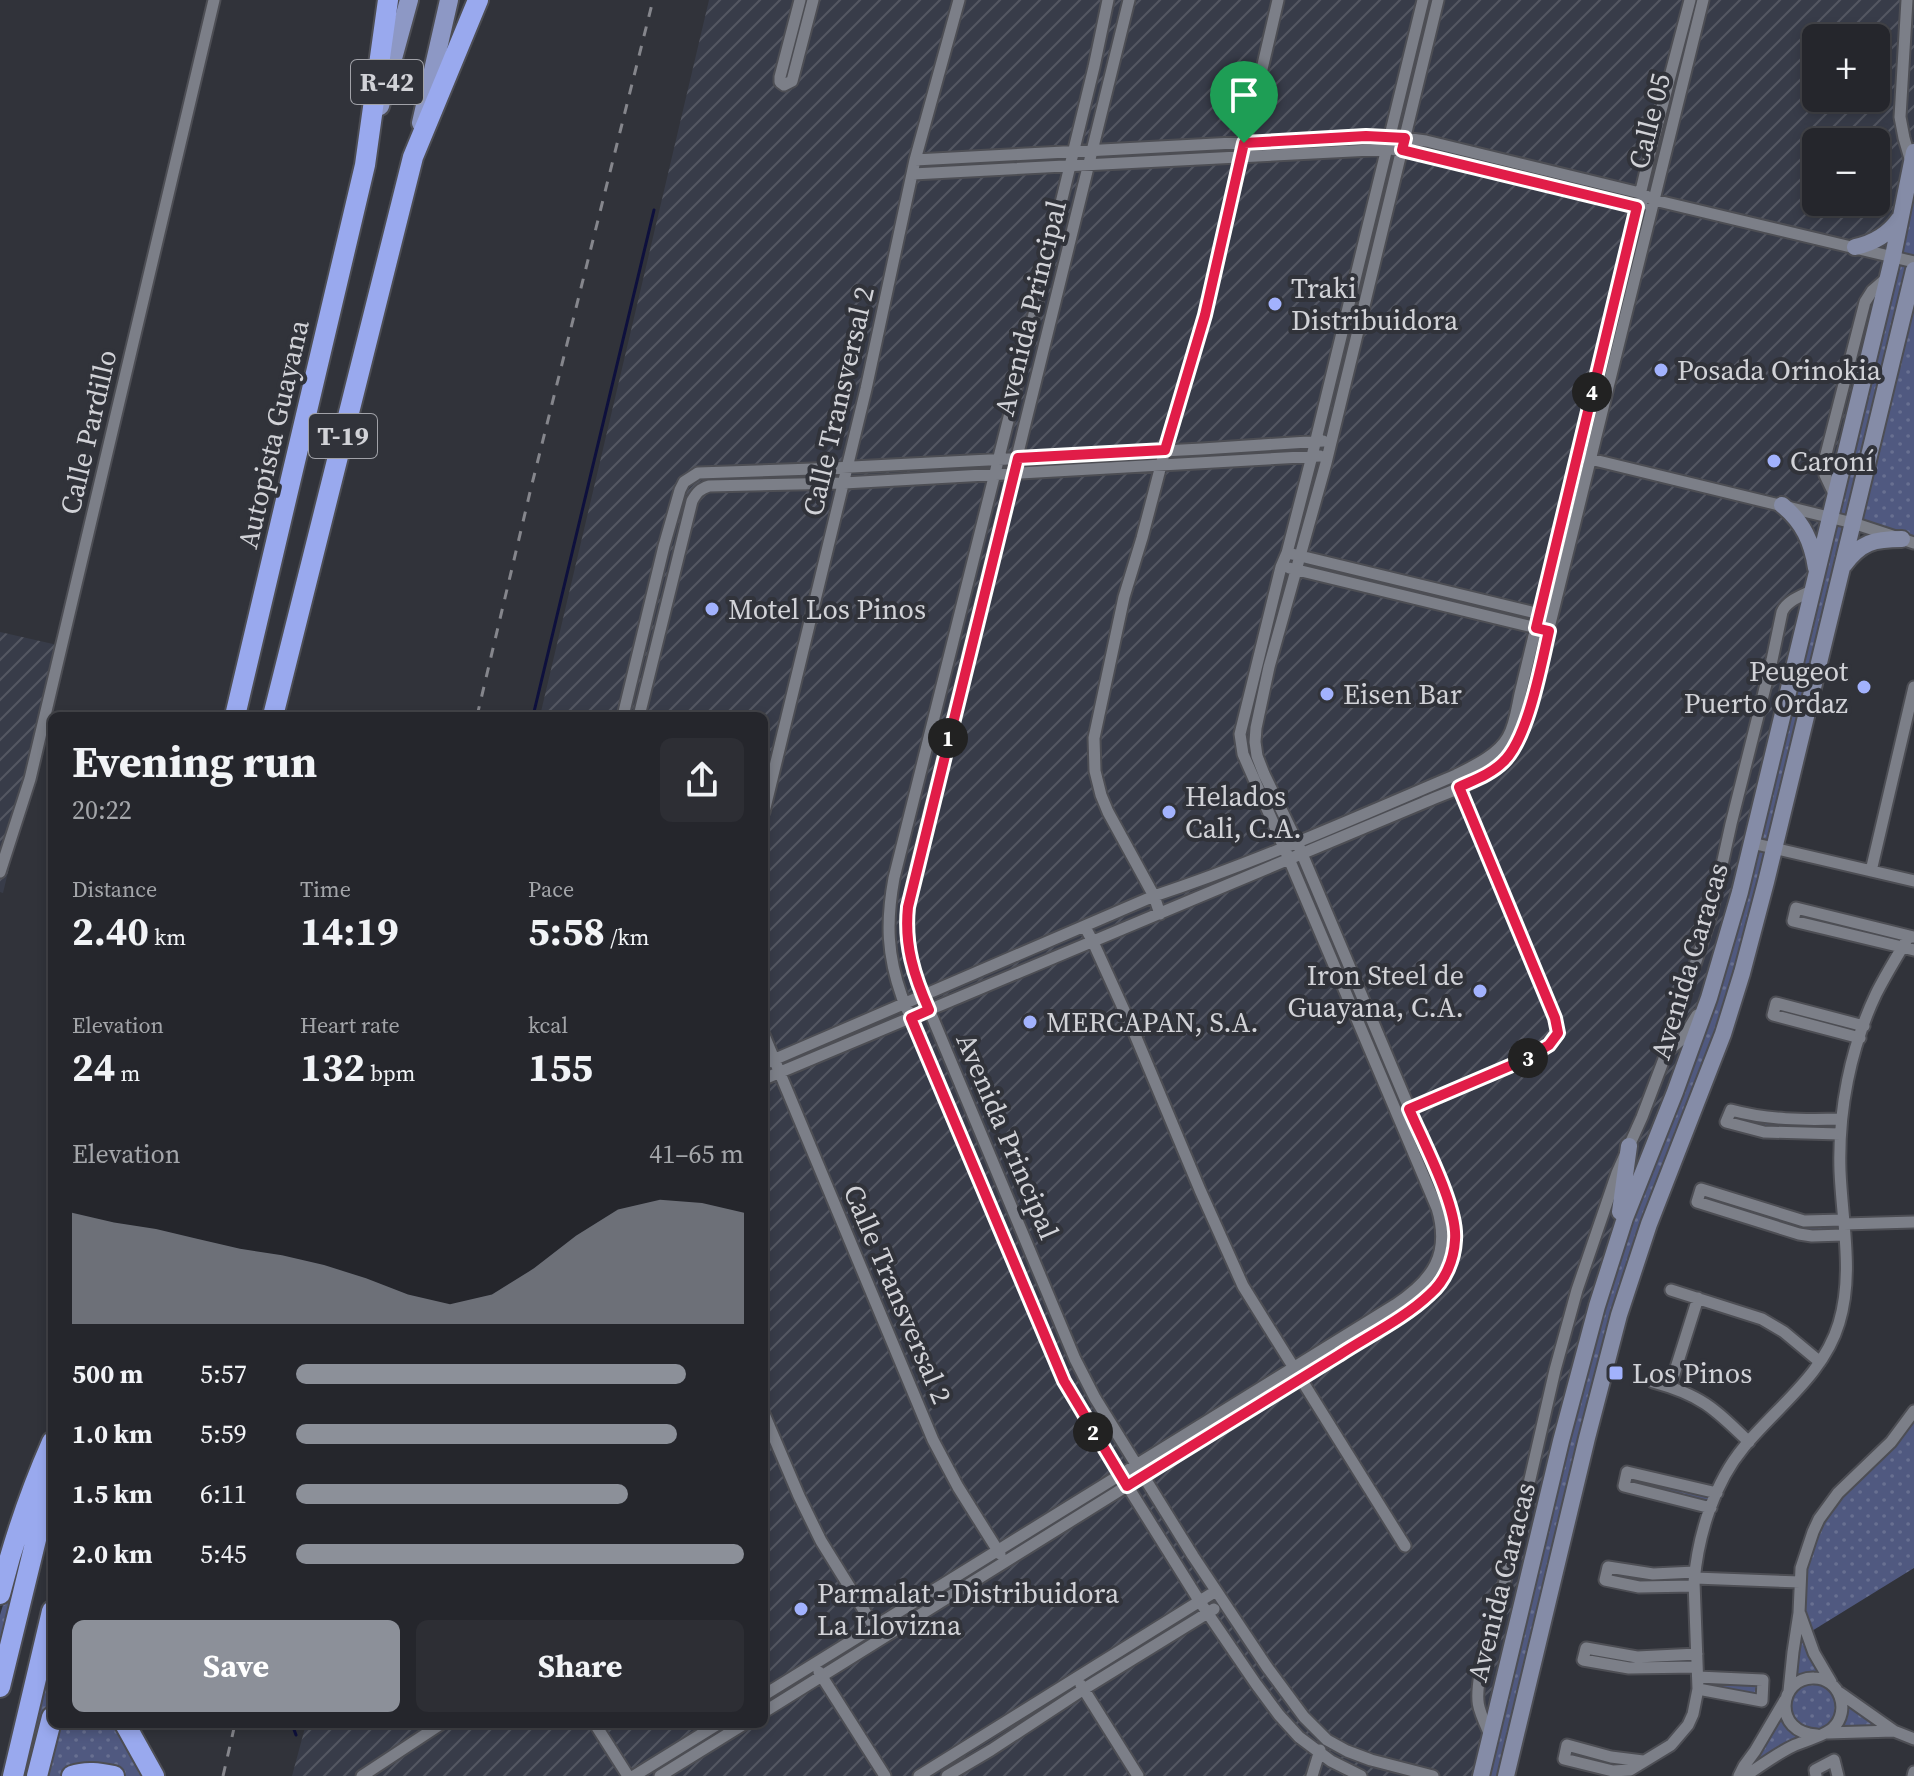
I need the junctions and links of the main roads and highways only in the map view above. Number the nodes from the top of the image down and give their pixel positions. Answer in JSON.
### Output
{"nodes":[{"id":1,"x":388,"y":0,"type":"edge"},
{"id":2,"x":409,"y":0,"type":"edge"},
{"id":3,"x":449,"y":0,"type":"edge"},
{"id":4,"x":478,"y":0,"type":"edge"},
{"id":5,"x":413,"y":157,"type":"junction"},
{"id":6,"x":365,"y":165,"type":"junction"},
{"id":7,"x":236,"y":712,"type":"edge"},
{"id":8,"x":274,"y":712,"type":"edge"},
{"id":9,"x":48,"y":1458,"type":"edge"},
{"id":10,"x":43,"y":1478,"type":"edge"},
{"id":11,"x":0,"y":1539,"type":"edge"},
{"id":12,"x":0,"y":1594,"type":"edge"},
{"id":13,"x":48,"y":1628,"type":"edge"},
{"id":14,"x":0,"y":1687,"type":"edge"},
{"id":15,"x":49,"y":1728,"type":"edge"},
{"id":16,"x":127,"y":1728,"type":"edge"},
{"id":17,"x":13,"y":1776,"type":"edge"},
{"id":18,"x":37,"y":1776,"type":"edge"},
{"id":19,"x":72,"y":1776,"type":"edge"},
{"id":20,"x":114,"y":1776,"type":"edge"},
{"id":21,"x":154,"y":1776,"type":"edge"}],
"edges":[{"from":1,"to":6,"type":"highway","name":"Autopista Guayana"},
{"from":2,"to":6,"type":"main road","number":"R-42"},
{"from":3,"to":5,"type":"main road","number":"R-42"},
{"from":4,"to":5,"type":"highway"},
{"from":5,"to":8,"type":"highway","number":"T-19"},
{"from":6,"to":7,"type":"highway","name":"Autopista Guayana","number":"T-19"},
{"from":9,"to":10,"type":"highway"},
{"from":10,"to":11,"type":"highway"},
{"from":10,"to":12,"type":"highway"},
{"from":10,"to":14,"type":"highway"},
{"from":13,"to":17,"type":"highway"},
{"from":15,"to":18,"type":"highway"},
{"from":16,"to":21,"type":"highway"},
{"from":19,"to":20,"type":"highway"}]}
